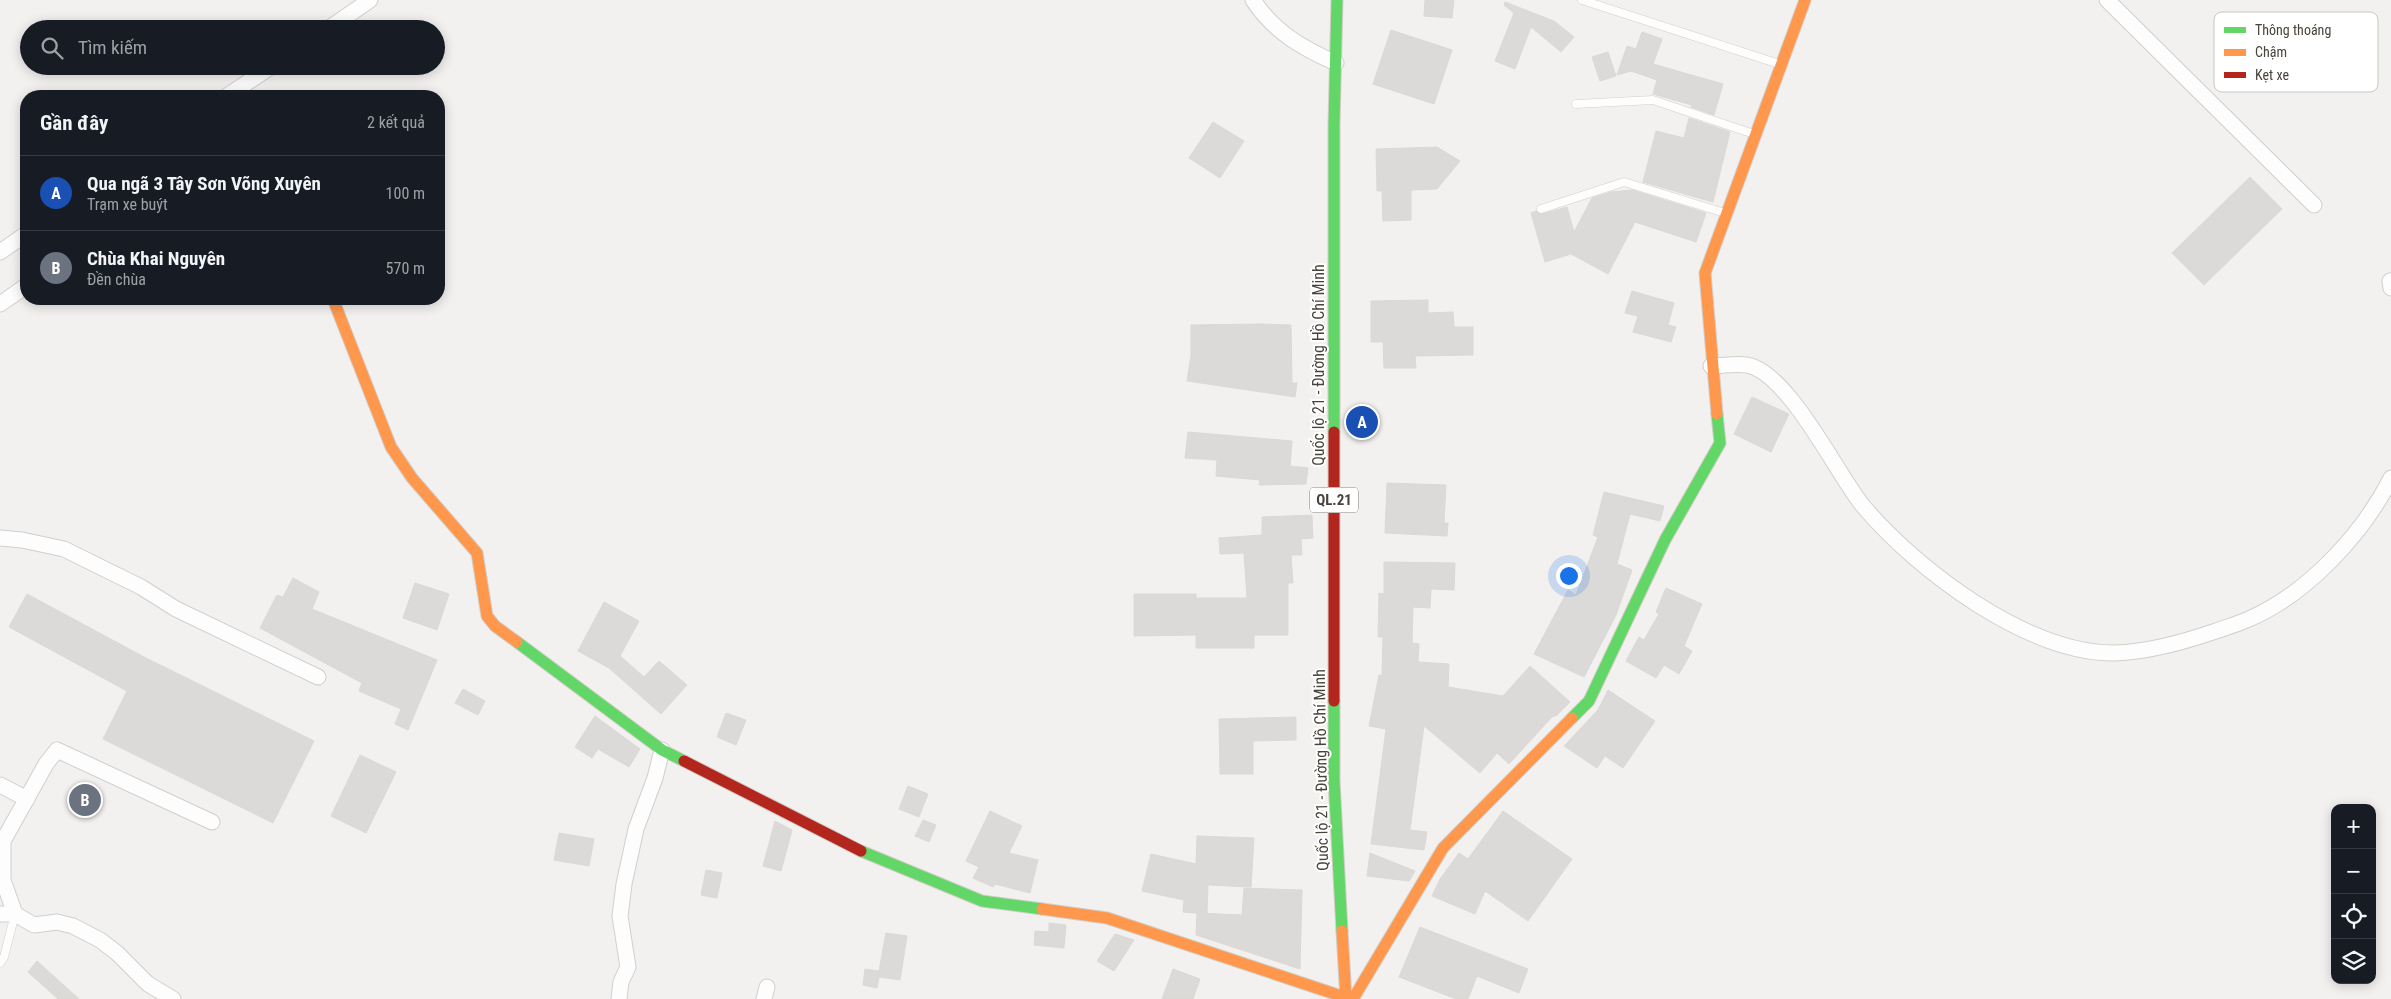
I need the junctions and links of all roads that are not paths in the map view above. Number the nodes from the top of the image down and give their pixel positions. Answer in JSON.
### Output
{"nodes":[{"id":1,"x":370,"y":0,"type":"edge"},
{"id":2,"x":1254,"y":0,"type":"edge"},
{"id":3,"x":1338,"y":0,"type":"edge"},
{"id":4,"x":1582,"y":0,"type":"edge"},
{"id":5,"x":1805,"y":0,"type":"edge"},
{"id":6,"x":2107,"y":0,"type":"edge"},
{"id":7,"x":341,"y":20,"type":"edge"},
{"id":8,"x":1336,"y":63,"type":"junction"},
{"id":9,"x":1781,"y":64,"type":"junction"},
{"id":10,"x":259,"y":75,"type":"edge"},
{"id":11,"x":237,"y":90,"type":"edge"},
{"id":12,"x":1576,"y":104,"type":"dead end"},
{"id":13,"x":1756,"y":134,"type":"junction"},
{"id":14,"x":2314,"y":205,"type":"dead end"},
{"id":15,"x":1541,"y":209,"type":"dead end"},
{"id":16,"x":1727,"y":214,"type":"junction"},
{"id":17,"x":20,"y":238,"type":"edge"},
{"id":18,"x":0,"y":252,"type":"edge"},
{"id":19,"x":20,"y":290,"type":"edge"},
{"id":20,"x":0,"y":304,"type":"edge"},
{"id":21,"x":335,"y":305,"type":"edge"},
{"id":22,"x":1712,"y":366,"type":"junction"},
{"id":23,"x":2391,"y":478,"type":"edge"},
{"id":24,"x":0,"y":538,"type":"edge"},
{"id":25,"x":318,"y":678,"type":"dead end"},
{"id":26,"x":662,"y":750,"type":"junction"},
{"id":27,"x":0,"y":785,"type":"edge"},
{"id":28,"x":27,"y":799,"type":"junction"},
{"id":29,"x":212,"y":822,"type":"dead end"},
{"id":30,"x":8,"y":914,"type":"edge"},
{"id":31,"x":0,"y":963,"type":"edge"},
{"id":32,"x":173,"y":999,"type":"edge"},
{"id":33,"x":619,"y":999,"type":"edge"},
{"id":34,"x":1349,"y":999,"type":"edge"}],
"edges":[{"from":1,"to":7,"type":"street"},
{"from":2,"to":8,"type":"street"},
{"from":3,"to":8,"type":"main road","name":"Quốc lộ 21 - Đường Hồ Chí Minh","number":"QL.21"},
{"from":4,"to":9,"type":"lane"},
{"from":5,"to":9,"type":"main road"},
{"from":6,"to":14,"type":"street"},
{"from":8,"to":34,"type":"main road","name":"Quốc lộ 21 - Đường Hồ Chí Minh","number":"QL.21"},
{"from":9,"to":13,"type":"main road"},
{"from":10,"to":11,"type":"street"},
{"from":12,"to":13,"type":"lane"},
{"from":13,"to":16,"type":"main road"},
{"from":15,"to":16,"type":"lane"},
{"from":16,"to":22,"type":"main road"},
{"from":17,"to":18,"type":"street"},
{"from":19,"to":20,"type":"street"},
{"from":21,"to":26,"type":"main road"},
{"from":22,"to":23,"type":"street"},
{"from":22,"to":34,"type":"main road"},
{"from":24,"to":25,"type":"street"},
{"from":26,"to":33,"type":"street"},
{"from":26,"to":34,"type":"main road"},
{"from":27,"to":28,"type":"street"},
{"from":28,"to":29,"type":"street"},
{"from":28,"to":30,"type":"street"},
{"from":30,"to":31,"type":"lane"},
{"from":30,"to":32,"type":"street"}]}
